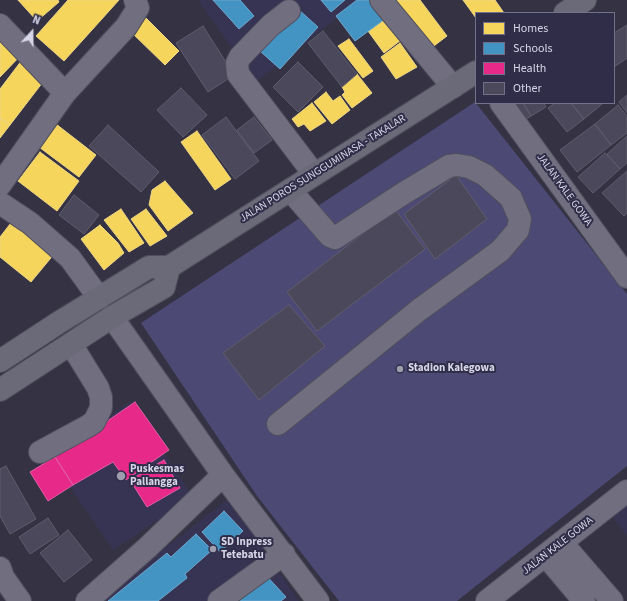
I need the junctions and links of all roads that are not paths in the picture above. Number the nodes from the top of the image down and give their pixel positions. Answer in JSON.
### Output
{"nodes":[{"id":1,"x":135,"y":0,"type":"edge"},
{"id":2,"x":381,"y":0,"type":"edge"},
{"id":3,"x":585,"y":0,"type":"edge"},
{"id":4,"x":289,"y":12,"type":"dead end"},
{"id":5,"x":567,"y":12,"type":"edge"},
{"id":6,"x":0,"y":25,"type":"edge"},
{"id":7,"x":475,"y":73,"type":"edge"},
{"id":8,"x":453,"y":87,"type":"junction"},
{"id":9,"x":65,"y":93,"type":"junction"},
{"id":10,"x":502,"y":104,"type":"edge"},
{"id":11,"x":314,"y":174,"type":"junction"},
{"id":12,"x":0,"y":185,"type":"edge"},
{"id":13,"x":290,"y":190,"type":"junction"},
{"id":14,"x":0,"y":203,"type":"edge"},
{"id":15,"x":623,"y":265,"type":"edge"},
{"id":16,"x":169,"y":267,"type":"junction"},
{"id":17,"x":100,"y":298,"type":"junction"},
{"id":18,"x":112,"y":318,"type":"junction"},
{"id":19,"x":71,"y":344,"type":"junction"},
{"id":20,"x":0,"y":361,"type":"edge"},
{"id":21,"x":0,"y":390,"type":"edge"},
{"id":22,"x":278,"y":424,"type":"dead end"},
{"id":23,"x":40,"y":452,"type":"dead end"},
{"id":24,"x":223,"y":475,"type":"junction"},
{"id":25,"x":627,"y":491,"type":"edge"},
{"id":26,"x":554,"y":550,"type":"junction"},
{"id":27,"x":284,"y":554,"type":"junction"},
{"id":28,"x":0,"y":568,"type":"edge"},
{"id":29,"x":20,"y":601,"type":"edge"},
{"id":30,"x":87,"y":601,"type":"edge"},
{"id":31,"x":220,"y":601,"type":"edge"},
{"id":32,"x":318,"y":601,"type":"edge"},
{"id":33,"x":487,"y":601,"type":"edge"},
{"id":34,"x":584,"y":601,"type":"edge"},
{"id":35,"x":612,"y":601,"type":"edge"}],
"edges":[{"from":1,"to":9,"type":"street"},
{"from":2,"to":8,"type":"street"},
{"from":3,"to":5,"type":"highway"},
{"from":4,"to":11,"type":"street"},
{"from":6,"to":9,"type":"street"},
{"from":7,"to":8,"type":"highway","name":"JALAN POROS SUNGGUMINASA - TAKALAR"},
{"from":8,"to":11,"type":"highway","name":"JALAN POROS SUNGGUMINASA - TAKALAR"},
{"from":9,"to":12,"type":"street"},
{"from":10,"to":15,"type":"street","name":"JALAN KALE GOWA"},
{"from":11,"to":13,"type":"highway","name":"JALAN POROS SUNGGUMINASA - TAKALAR"},
{"from":13,"to":16,"type":"highway","name":"JALAN POROS SUNGGUMINASA - TAKALAR"},
{"from":13,"to":22,"type":"street"},
{"from":14,"to":17,"type":"street"},
{"from":16,"to":17,"type":"highway"},
{"from":16,"to":18,"type":"highway"},
{"from":17,"to":20,"type":"highway"},
{"from":18,"to":19,"type":"highway"},
{"from":18,"to":24,"type":"street"},
{"from":19,"to":21,"type":"highway"},
{"from":19,"to":23,"type":"street"},
{"from":24,"to":27,"type":"street"},
{"from":24,"to":30,"type":"street"},
{"from":25,"to":26,"type":"street","name":"JALAN KALE GOWA"},
{"from":26,"to":33,"type":"street","name":"JALAN KALE GOWA"},
{"from":26,"to":34,"type":"street"},
{"from":26,"to":35,"type":"street"},
{"from":27,"to":31,"type":"street"},
{"from":27,"to":32,"type":"street"},
{"from":28,"to":29,"type":"street"}]}
